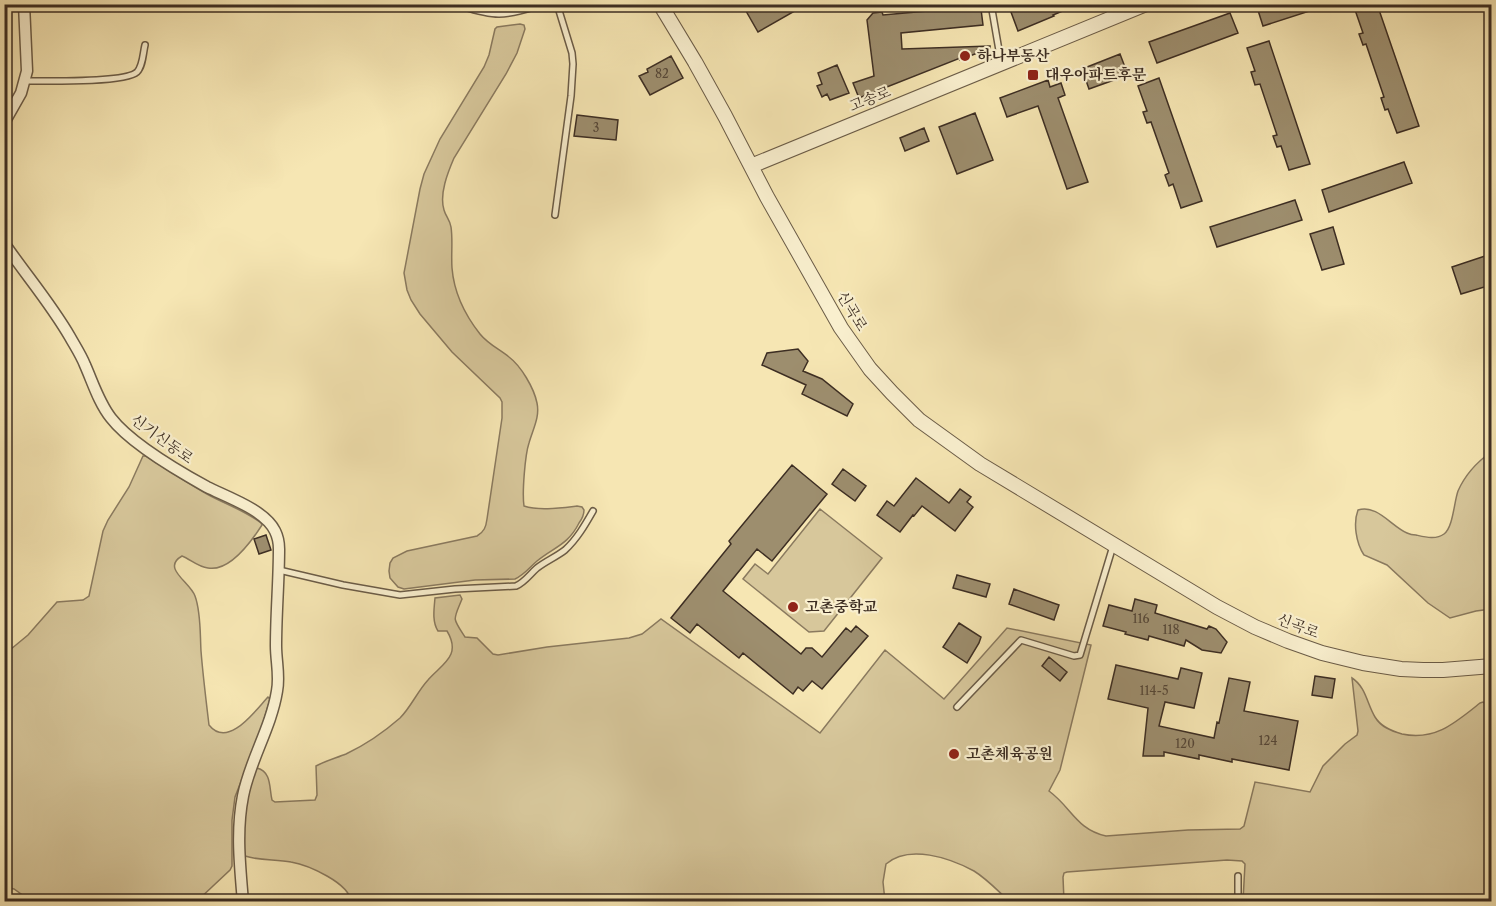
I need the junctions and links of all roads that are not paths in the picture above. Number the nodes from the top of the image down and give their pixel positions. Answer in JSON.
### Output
{"nodes":[{"id":1,"x":24,"y":4,"type":"edge"},
{"id":2,"x":463,"y":4,"type":"edge"},
{"id":3,"x":535,"y":4,"type":"edge"},
{"id":4,"x":557,"y":4,"type":"edge"},
{"id":5,"x":660,"y":4,"type":"edge"},
{"id":6,"x":991,"y":4,"type":"edge"},
{"id":7,"x":1146,"y":4,"type":"edge"},
{"id":8,"x":1109,"y":11,"type":"edge"},
{"id":9,"x":145,"y":45,"type":"dead end"},
{"id":10,"x":1001,"y":64,"type":"junction"},
{"id":11,"x":25,"y":81,"type":"junction"},
{"id":12,"x":4,"y":123,"type":"edge"},
{"id":13,"x":751,"y":166,"type":"junction"},
{"id":14,"x":555,"y":215,"type":"dead end"},
{"id":15,"x":4,"y":243,"type":"edge"},
{"id":16,"x":593,"y":511,"type":"dead end"},
{"id":17,"x":1114,"y":545,"type":"junction"},
{"id":18,"x":279,"y":570,"type":"junction"},
{"id":19,"x":1491,"y":666,"type":"edge"},
{"id":20,"x":957,"y":707,"type":"dead end"},
{"id":21,"x":1238,"y":876,"type":"dead end"},
{"id":22,"x":243,"y":902,"type":"edge"},
{"id":23,"x":1238,"y":902,"type":"edge"}],
"edges":[{"from":1,"to":11,"type":"street"},
{"from":2,"to":3,"type":"street"},
{"from":4,"to":14,"type":"lane"},
{"from":5,"to":13,"type":"street","name":"신곡로"},
{"from":6,"to":10,"type":"lane"},
{"from":7,"to":8,"type":"street","name":"고송로"},
{"from":8,"to":10,"type":"street","name":"고송로"},
{"from":9,"to":11,"type":"lane"},
{"from":10,"to":13,"type":"street","name":"고송로"},
{"from":11,"to":12,"type":"street"},
{"from":13,"to":17,"type":"street","name":"신곡로"},
{"from":15,"to":18,"type":"street","name":"신기신동로"},
{"from":16,"to":18,"type":"lane"},
{"from":17,"to":19,"type":"street","name":"신곡로"},
{"from":17,"to":20,"type":"lane"},
{"from":18,"to":22,"type":"street","name":"신기신동로"},
{"from":21,"to":23,"type":"lane"}]}
